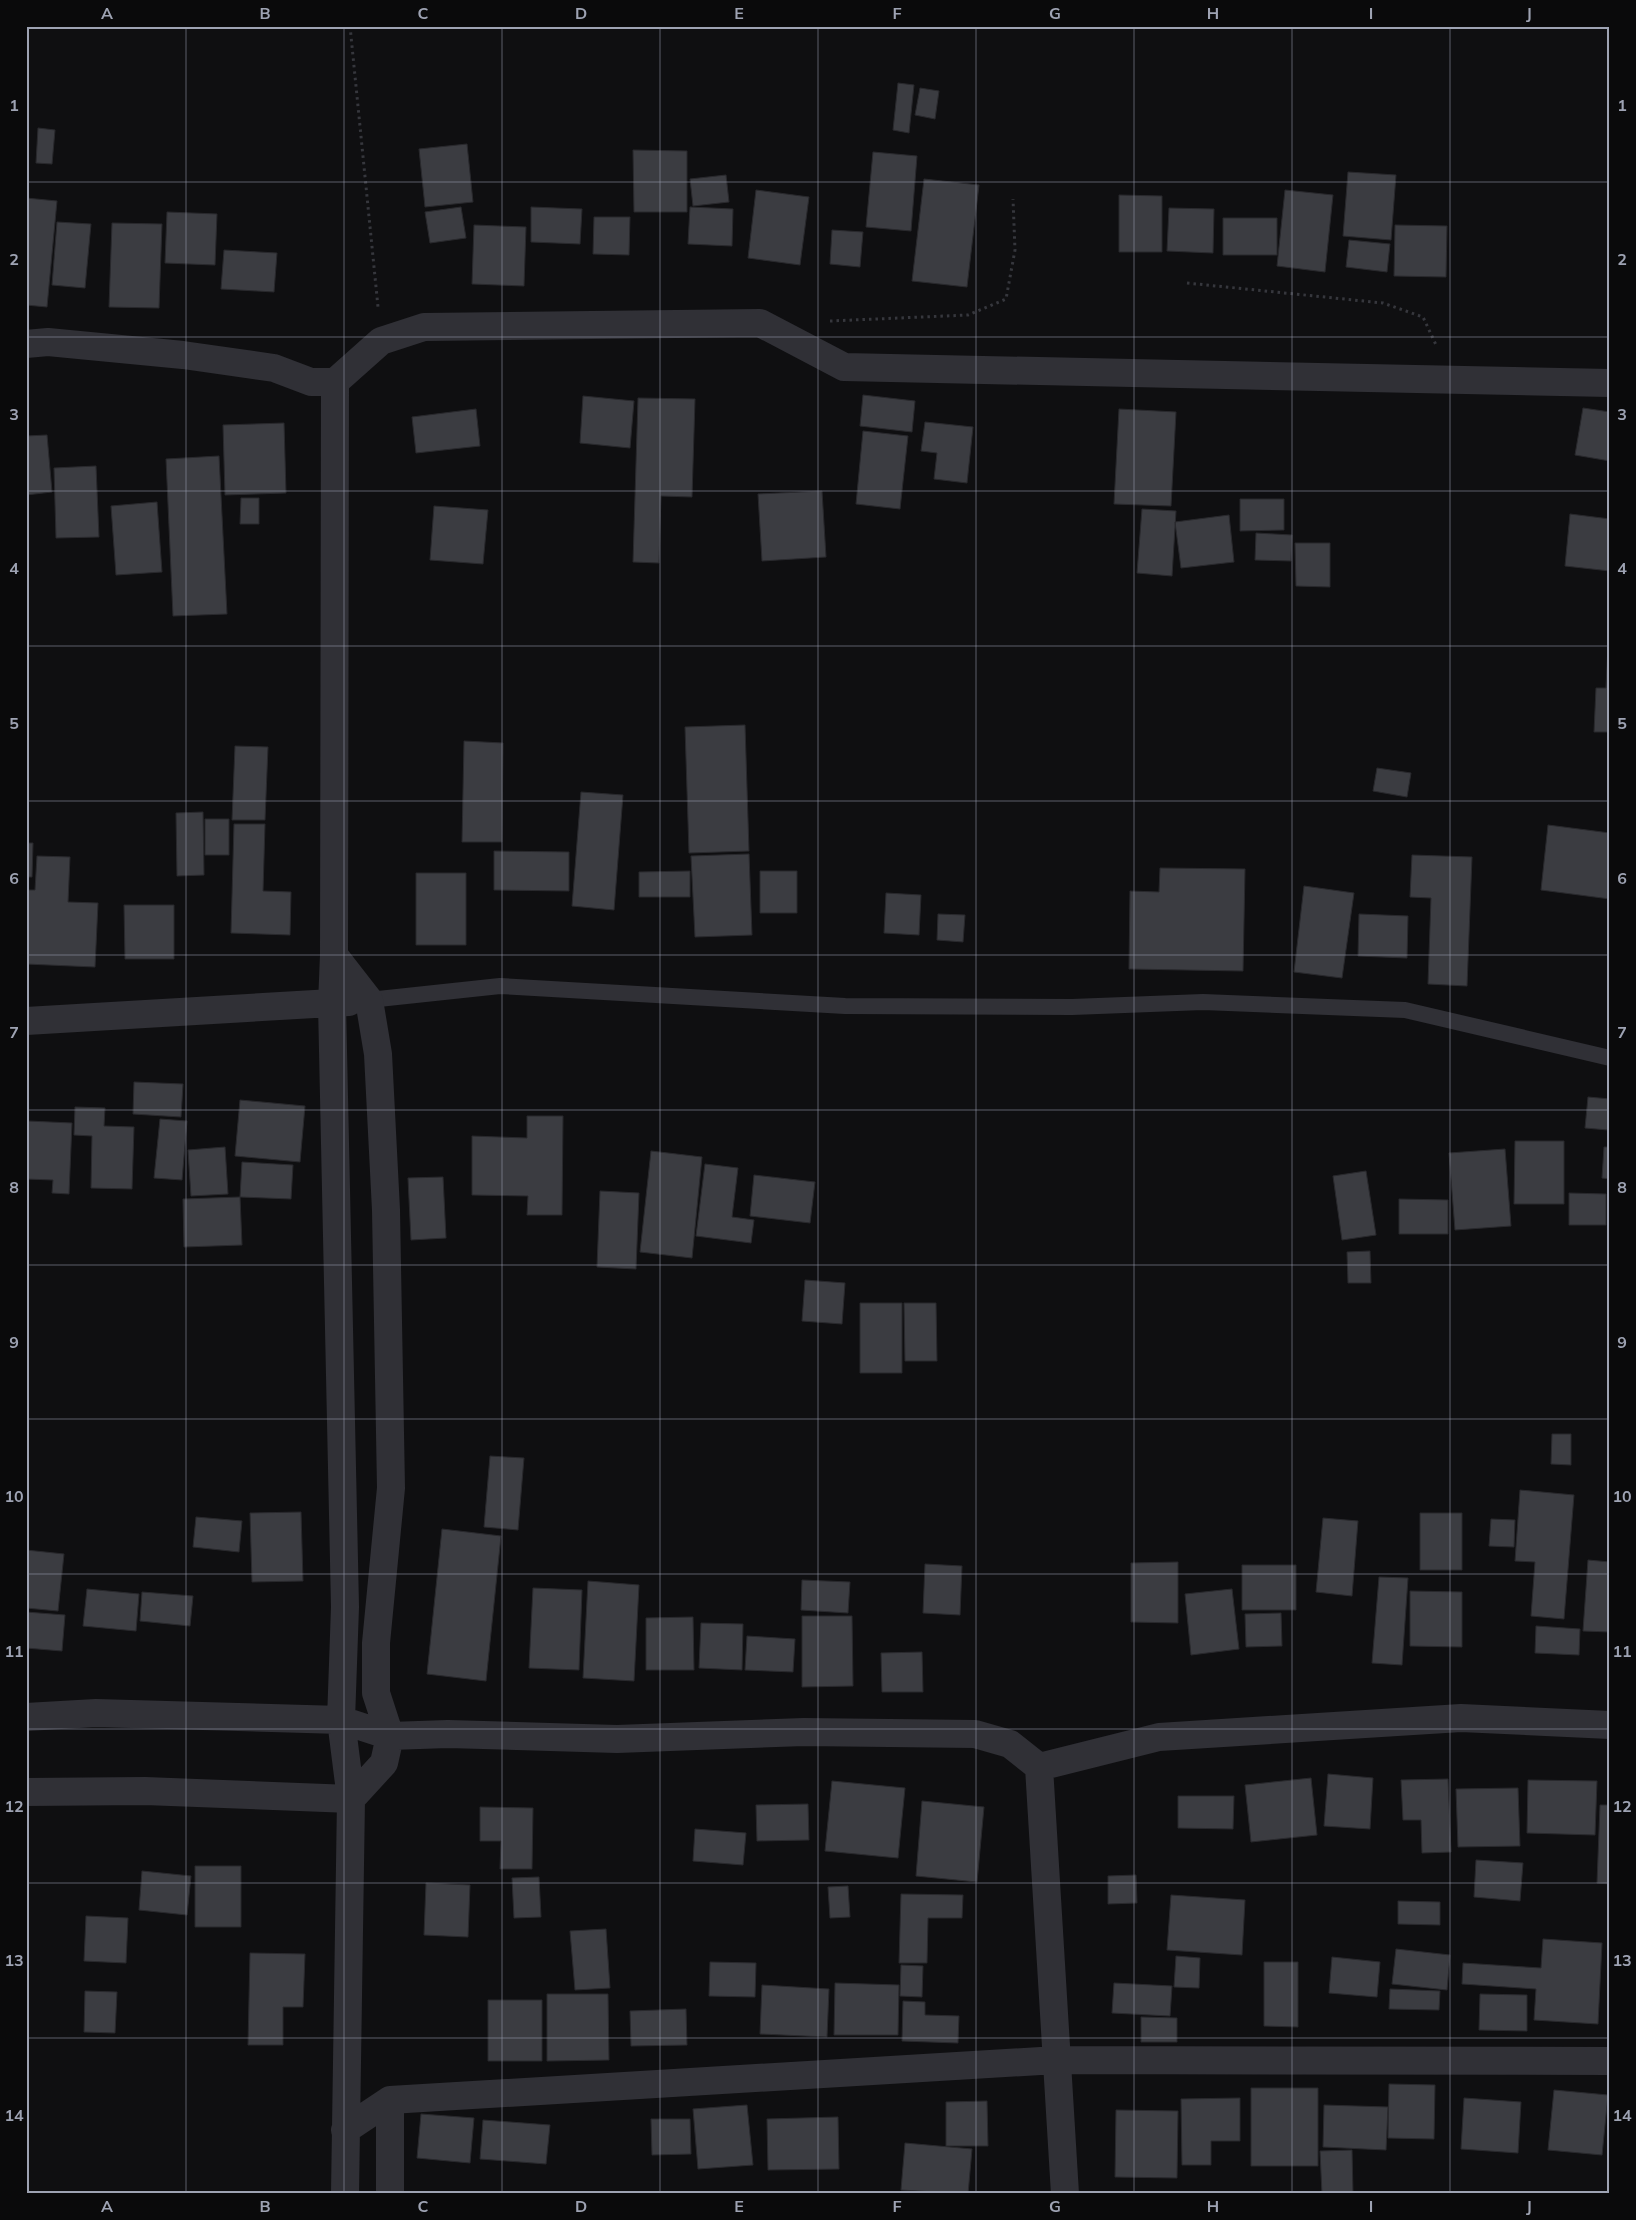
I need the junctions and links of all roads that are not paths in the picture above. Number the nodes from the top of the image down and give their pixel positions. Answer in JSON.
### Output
{"nodes":[{"id":1,"x":26,"y":344,"type":"edge"},
{"id":2,"x":335,"y":382,"type":"junction"},
{"id":3,"x":1610,"y":384,"type":"edge"},
{"id":4,"x":334,"y":955,"type":"junction"},
{"id":5,"x":369,"y":1000,"type":"junction"},
{"id":6,"x":332,"y":1004,"type":"junction"},
{"id":7,"x":26,"y":1021,"type":"edge"},
{"id":8,"x":1610,"y":1058,"type":"edge"},
{"id":9,"x":26,"y":1716,"type":"edge"},
{"id":10,"x":341,"y":1720,"type":"junction"},
{"id":11,"x":1610,"y":1725,"type":"edge"},
{"id":12,"x":390,"y":1736,"type":"junction"},
{"id":13,"x":1039,"y":1767,"type":"junction"},
{"id":14,"x":26,"y":1792,"type":"edge"},
{"id":15,"x":351,"y":1799,"type":"junction"},
{"id":16,"x":1057,"y":2060,"type":"junction"},
{"id":17,"x":1610,"y":2061,"type":"edge"},
{"id":18,"x":390,"y":2100,"type":"junction"},
{"id":19,"x":345,"y":2130,"type":"junction"},
{"id":20,"x":346,"y":2194,"type":"edge"},
{"id":21,"x":390,"y":2194,"type":"edge"},
{"id":22,"x":1065,"y":2194,"type":"edge"}],
"edges":[{"from":1,"to":2,"type":"street"},
{"from":2,"to":3,"type":"street"},
{"from":2,"to":4,"type":"street"},
{"from":4,"to":5,"type":"street"},
{"from":4,"to":6,"type":"street"},
{"from":5,"to":6,"type":"street"},
{"from":5,"to":8,"type":"lane"},
{"from":5,"to":12,"type":"street"},
{"from":6,"to":7,"type":"street"},
{"from":6,"to":10,"type":"street"},
{"from":9,"to":10,"type":"street"},
{"from":10,"to":12,"type":"street"},
{"from":10,"to":15,"type":"street"},
{"from":11,"to":13,"type":"street"},
{"from":12,"to":13,"type":"street"},
{"from":12,"to":15,"type":"street"},
{"from":13,"to":16,"type":"street"},
{"from":14,"to":15,"type":"street"},
{"from":15,"to":19,"type":"street"},
{"from":16,"to":17,"type":"street"},
{"from":16,"to":18,"type":"street"},
{"from":16,"to":22,"type":"street"},
{"from":18,"to":19,"type":"street"},
{"from":18,"to":21,"type":"street"},
{"from":19,"to":20,"type":"street"}]}
